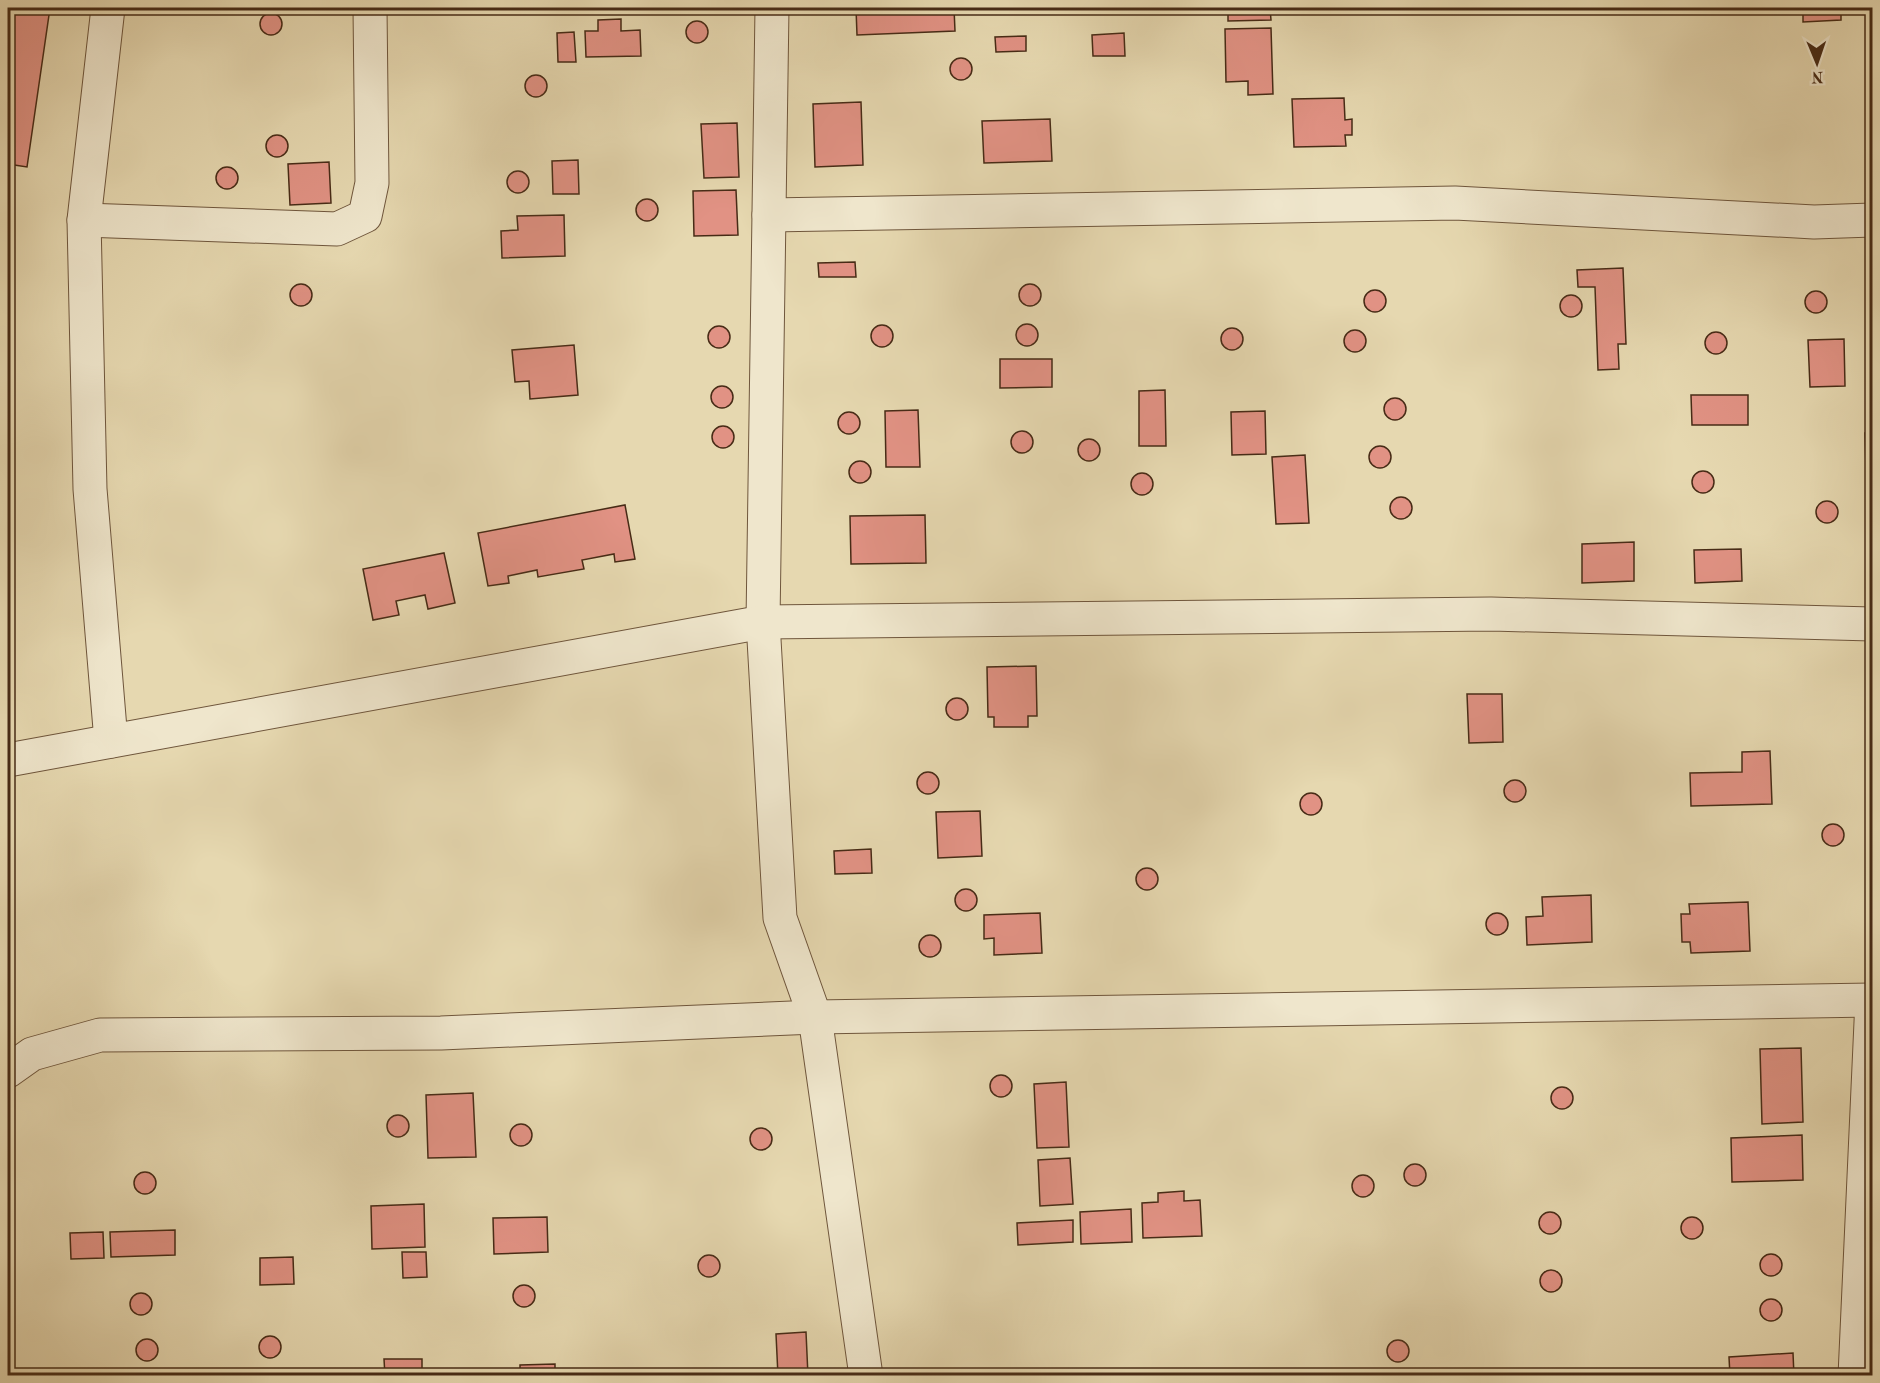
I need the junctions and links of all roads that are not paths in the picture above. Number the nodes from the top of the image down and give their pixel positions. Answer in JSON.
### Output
{"nodes":[{"id":1,"x":108,"y":8,"type":"edge"},
{"id":2,"x":370,"y":8,"type":"edge"},
{"id":3,"x":772,"y":8,"type":"edge"},
{"id":4,"x":769,"y":215,"type":"junction"},
{"id":5,"x":84,"y":220,"type":"junction"},
{"id":6,"x":1872,"y":220,"type":"edge"},
{"id":7,"x":763,"y":622,"type":"junction"},
{"id":8,"x":1872,"y":624,"type":"edge"},
{"id":9,"x":111,"y":741,"type":"junction"},
{"id":10,"x":8,"y":760,"type":"edge"},
{"id":11,"x":1872,"y":1000,"type":"edge"},
{"id":12,"x":815,"y":1017,"type":"junction"},
{"id":13,"x":8,"y":1071,"type":"edge"},
{"id":14,"x":866,"y":1376,"type":"edge"},
{"id":15,"x":1855,"y":1376,"type":"edge"}],
"edges":[{"from":1,"to":5,"type":"street"},
{"from":2,"to":5,"type":"street"},
{"from":3,"to":4,"type":"street"},
{"from":4,"to":6,"type":"street"},
{"from":4,"to":7,"type":"street"},
{"from":5,"to":9,"type":"street"},
{"from":7,"to":8,"type":"street"},
{"from":7,"to":9,"type":"street"},
{"from":7,"to":12,"type":"street"},
{"from":9,"to":10,"type":"street"},
{"from":11,"to":12,"type":"street"},
{"from":11,"to":15,"type":"street"},
{"from":12,"to":13,"type":"street"},
{"from":12,"to":14,"type":"street"}]}
